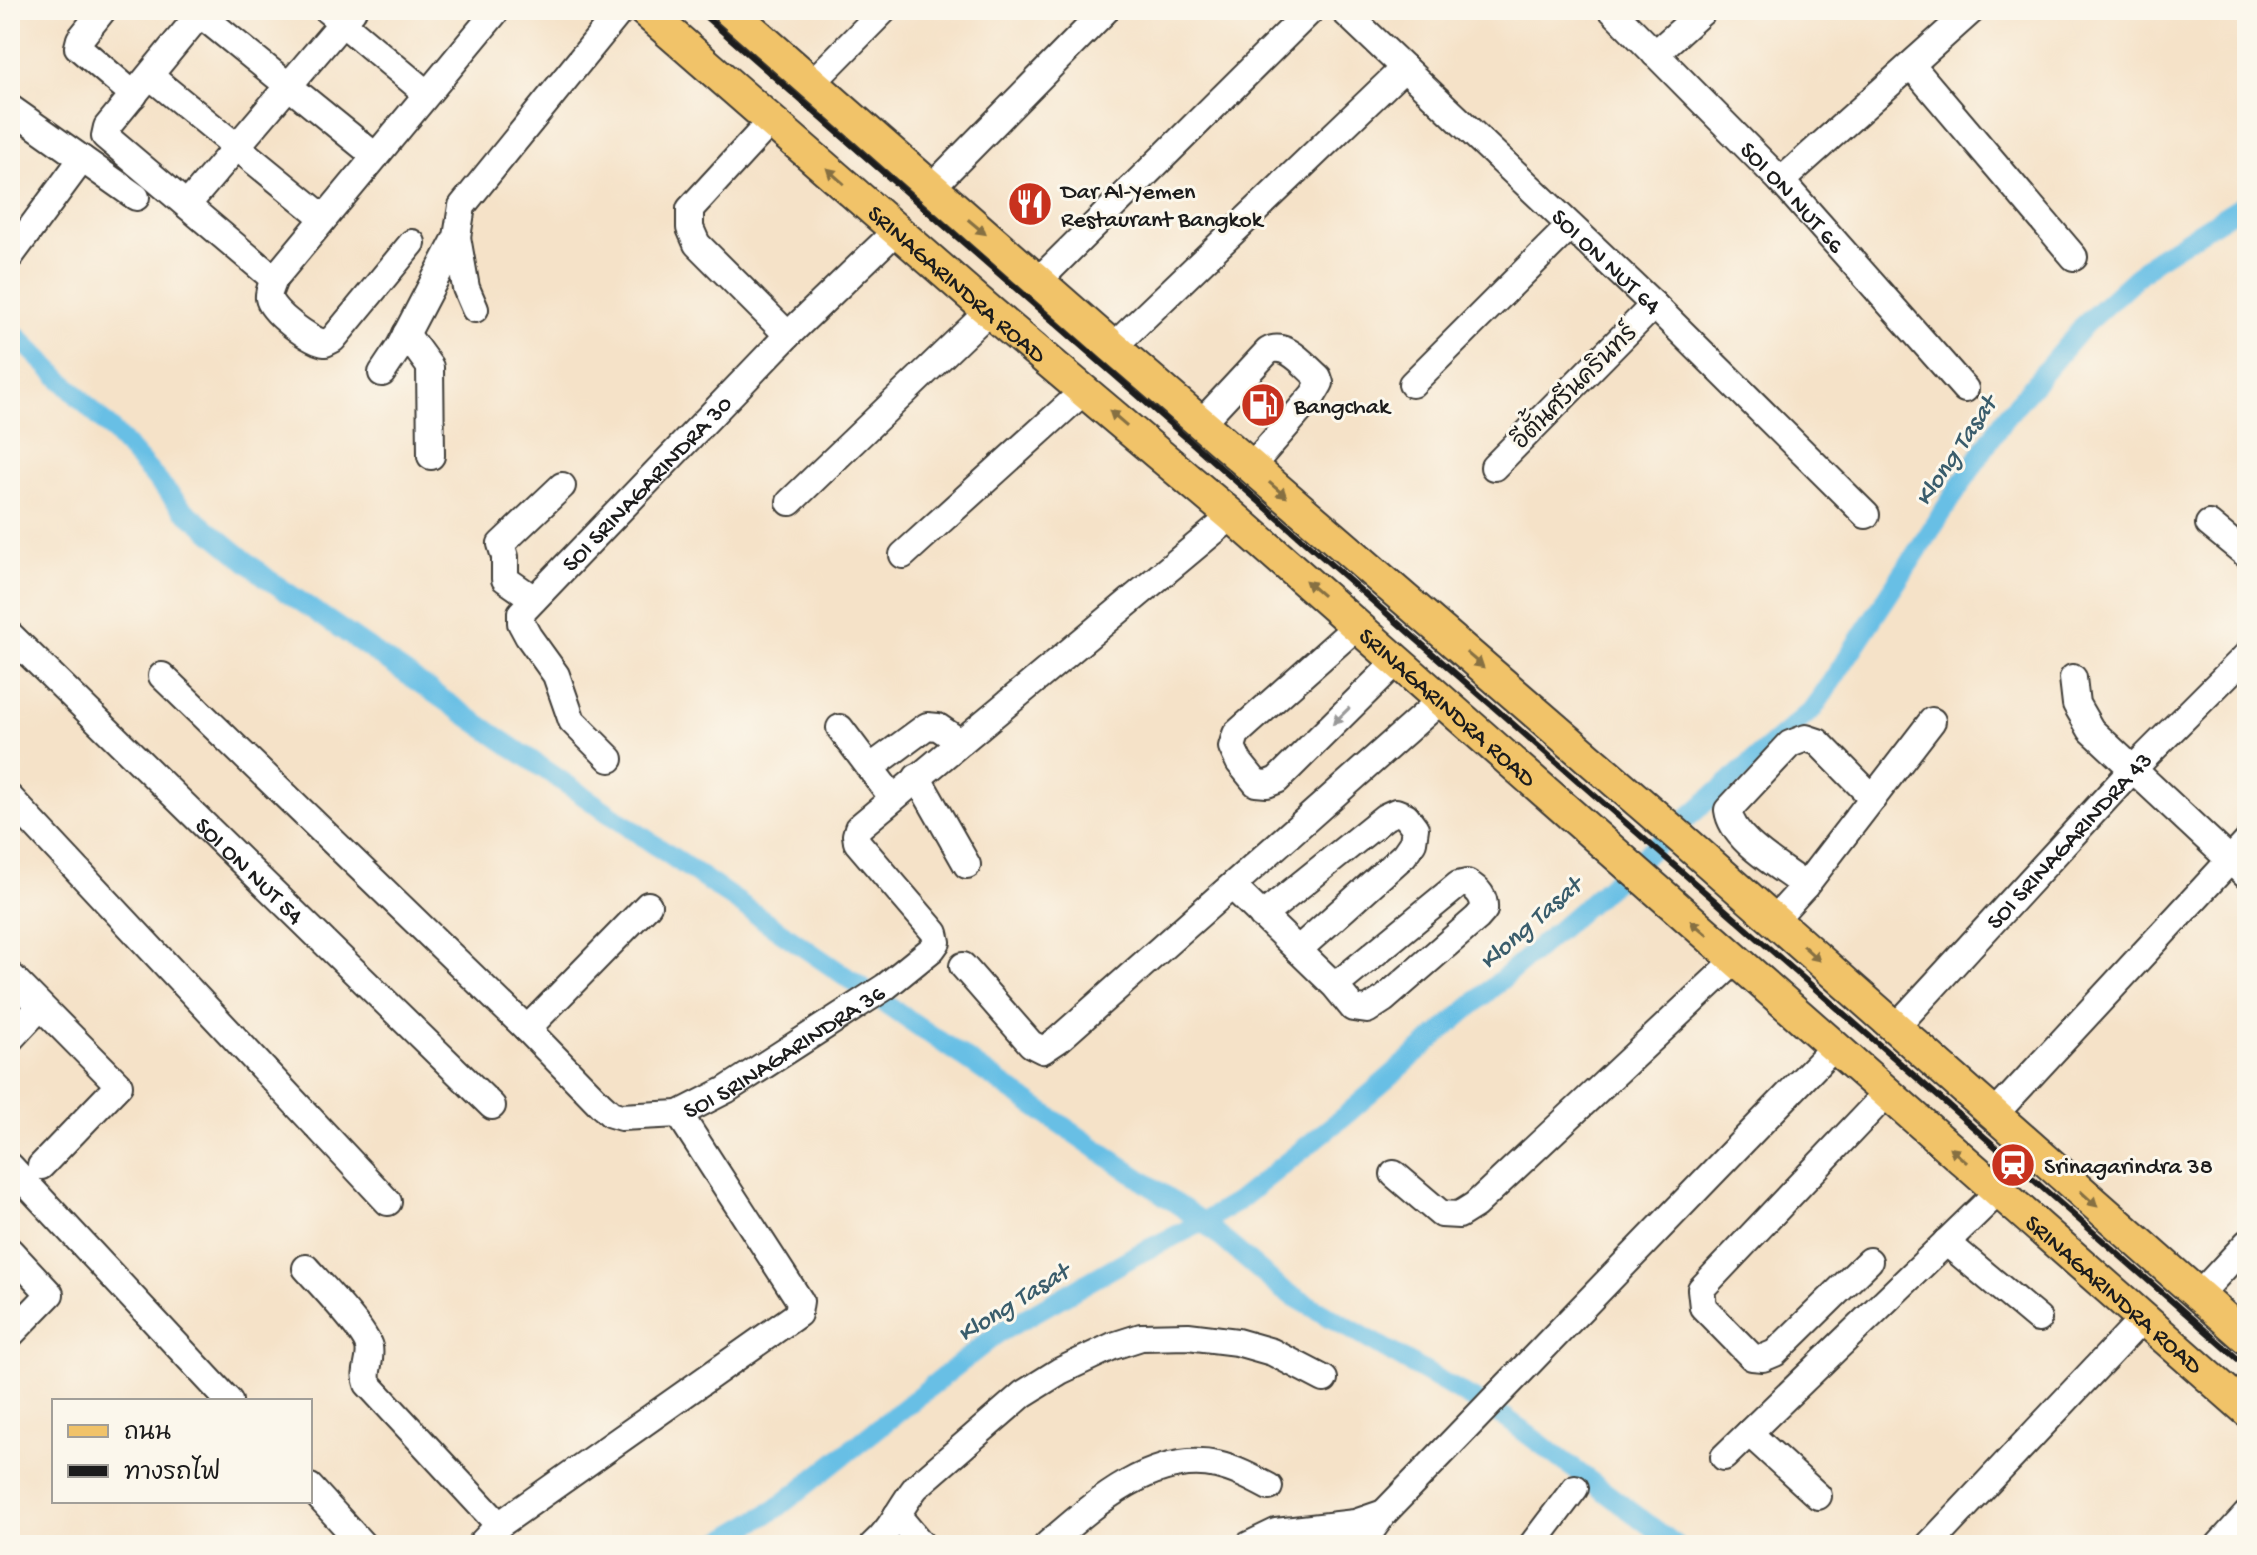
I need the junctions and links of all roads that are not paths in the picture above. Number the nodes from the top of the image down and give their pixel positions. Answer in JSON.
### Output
{"nodes":[{"id":1,"x":103,"y":10,"type":"edge"},
{"id":2,"x":497,"y":10,"type":"edge"},
{"id":3,"x":621,"y":10,"type":"edge"},
{"id":4,"x":644,"y":10,"type":"edge"},
{"id":5,"x":729,"y":10,"type":"edge"},
{"id":6,"x":884,"y":10,"type":"edge"},
{"id":7,"x":1106,"y":10,"type":"edge"},
{"id":8,"x":1311,"y":10,"type":"edge"},
{"id":9,"x":1343,"y":10,"type":"edge"},
{"id":10,"x":1612,"y":10,"type":"edge"},
{"id":11,"x":1704,"y":10,"type":"edge"},
{"id":12,"x":1972,"y":10,"type":"edge"},
{"id":13,"x":202,"y":12,"type":"edge"},
{"id":14,"x":341,"y":14,"type":"edge"},
{"id":15,"x":1655,"y":54,"type":"junction"},
{"id":16,"x":1911,"y":65,"type":"junction"},
{"id":17,"x":1404,"y":68,"type":"junction"},
{"id":18,"x":812,"y":83,"type":"junction"},
{"id":19,"x":142,"y":85,"type":"junction"},
{"id":20,"x":289,"y":86,"type":"junction"},
{"id":21,"x":426,"y":93,"type":"junction"},
{"id":22,"x":10,"y":108,"type":"edge"},
{"id":23,"x":772,"y":120,"type":"junction"},
{"id":24,"x":235,"y":146,"type":"junction"},
{"id":25,"x":375,"y":156,"type":"junction"},
{"id":26,"x":82,"y":159,"type":"junction"},
{"id":27,"x":1781,"y":181,"type":"junction"},
{"id":28,"x":931,"y":188,"type":"junction"},
{"id":29,"x":136,"y":197,"type":"dead end"},
{"id":30,"x":187,"y":205,"type":"junction"},
{"id":31,"x":324,"y":218,"type":"junction"},
{"id":32,"x":1570,"y":226,"type":"junction"},
{"id":33,"x":897,"y":230,"type":"junction"},
{"id":34,"x":457,"y":237,"type":"junction"},
{"id":35,"x":412,"y":243,"type":"dead end"},
{"id":36,"x":11,"y":255,"type":"edge"},
{"id":37,"x":2074,"y":257,"type":"dead end"},
{"id":38,"x":274,"y":279,"type":"junction"},
{"id":39,"x":1039,"y":280,"type":"junction"},
{"id":40,"x":1654,"y":305,"type":"junction"},
{"id":41,"x":475,"y":309,"type":"dead end"},
{"id":42,"x":989,"y":311,"type":"junction"},
{"id":43,"x":406,"y":334,"type":"junction"},
{"id":44,"x":788,"y":335,"type":"junction"},
{"id":45,"x":1113,"y":347,"type":"junction"},
{"id":46,"x":382,"y":373,"type":"dead end"},
{"id":47,"x":1412,"y":384,"type":"dead end"},
{"id":48,"x":1965,"y":389,"type":"dead end"},
{"id":49,"x":1085,"y":390,"type":"junction"},
{"id":50,"x":1201,"y":423,"type":"junction"},
{"id":51,"x":431,"y":456,"type":"dead end"},
{"id":52,"x":1251,"y":467,"type":"junction"},
{"id":53,"x":1494,"y":467,"type":"dead end"},
{"id":54,"x":562,"y":486,"type":"dead end"},
{"id":55,"x":790,"y":502,"type":"dead end"},
{"id":56,"x":1866,"y":515,"type":"dead end"},
{"id":57,"x":1232,"y":516,"type":"junction"},
{"id":58,"x":2209,"y":524,"type":"dead end"},
{"id":59,"x":903,"y":555,"type":"dead end"},
{"id":60,"x":2247,"y":555,"type":"edge"},
{"id":61,"x":534,"y":599,"type":"junction"},
{"id":62,"x":1357,"y":626,"type":"junction"},
{"id":63,"x":10,"y":635,"type":"edge"},
{"id":64,"x":2247,"y":655,"type":"edge"},
{"id":65,"x":1397,"y":661,"type":"junction"},
{"id":66,"x":162,"y":676,"type":"dead end"},
{"id":67,"x":2073,"y":678,"type":"dead end"},
{"id":68,"x":1441,"y":700,"type":"junction"},
{"id":69,"x":1932,"y":721,"type":"dead end"},
{"id":70,"x":840,"y":728,"type":"dead end"},
{"id":71,"x":960,"y":742,"type":"junction"},
{"id":72,"x":610,"y":759,"type":"dead end"},
{"id":73,"x":870,"y":768,"type":"junction"},
{"id":74,"x":2133,"y":769,"type":"junction"},
{"id":75,"x":917,"y":777,"type":"junction"},
{"id":76,"x":10,"y":798,"type":"edge"},
{"id":77,"x":893,"y":798,"type":"junction"},
{"id":78,"x":1873,"y":798,"type":"junction"},
{"id":79,"x":2242,"y":859,"type":"edge"},
{"id":80,"x":967,"y":865,"type":"dead end"},
{"id":81,"x":1232,"y":886,"type":"junction"},
{"id":82,"x":1805,"y":886,"type":"junction"},
{"id":83,"x":648,"y":905,"type":"dead end"},
{"id":84,"x":1262,"y":916,"type":"junction"},
{"id":85,"x":1774,"y":920,"type":"junction"},
{"id":86,"x":1298,"y":950,"type":"junction"},
{"id":87,"x":1736,"y":960,"type":"junction"},
{"id":88,"x":963,"y":966,"type":"dead end"},
{"id":89,"x":10,"y":975,"type":"edge"},
{"id":90,"x":1335,"y":986,"type":"junction"},
{"id":91,"x":40,"y":1007,"type":"junction"},
{"id":92,"x":1895,"y":1028,"type":"junction"},
{"id":93,"x":527,"y":1029,"type":"junction"},
{"id":94,"x":10,"y":1039,"type":"edge"},
{"id":95,"x":1834,"y":1047,"type":"junction"},
{"id":96,"x":1887,"y":1093,"type":"junction"},
{"id":97,"x":492,"y":1106,"type":"dead end"},
{"id":98,"x":679,"y":1114,"type":"junction"},
{"id":99,"x":1994,"y":1115,"type":"junction"},
{"id":100,"x":10,"y":1166,"type":"edge"},
{"id":101,"x":41,"y":1166,"type":"dead end"},
{"id":102,"x":1394,"y":1174,"type":"dead end"},
{"id":103,"x":1999,"y":1191,"type":"junction"},
{"id":104,"x":388,"y":1202,"type":"dead end"},
{"id":105,"x":1946,"y":1242,"type":"junction"},
{"id":106,"x":2247,"y":1243,"type":"edge"},
{"id":107,"x":10,"y":1251,"type":"edge"},
{"id":108,"x":1869,"y":1261,"type":"dead end"},
{"id":109,"x":306,"y":1268,"type":"dead end"},
{"id":110,"x":2198,"y":1296,"type":"junction"},
{"id":111,"x":2143,"y":1318,"type":"junction"},
{"id":112,"x":2038,"y":1319,"type":"dead end"},
{"id":113,"x":10,"y":1335,"type":"edge"},
{"id":114,"x":2247,"y":1338,"type":"edge"},
{"id":115,"x":1324,"y":1379,"type":"dead end"},
{"id":116,"x":227,"y":1399,"type":"edge"},
{"id":117,"x":2247,"y":1410,"type":"edge"},
{"id":118,"x":1749,"y":1433,"type":"junction"},
{"id":119,"x":1724,"y":1457,"type":"dead end"},
{"id":120,"x":1269,"y":1487,"type":"dead end"},
{"id":121,"x":1575,"y":1488,"type":"dead end"},
{"id":122,"x":312,"y":1489,"type":"edge"},
{"id":123,"x":1818,"y":1496,"type":"dead end"},
{"id":124,"x":1384,"y":1513,"type":"junction"},
{"id":125,"x":2247,"y":1514,"type":"edge"},
{"id":126,"x":897,"y":1515,"type":"junction"},
{"id":127,"x":499,"y":1525,"type":"junction"},
{"id":128,"x":363,"y":1545,"type":"edge"},
{"id":129,"x":480,"y":1545,"type":"edge"},
{"id":130,"x":873,"y":1545,"type":"edge"},
{"id":131,"x":922,"y":1545,"type":"edge"},
{"id":132,"x":1047,"y":1545,"type":"edge"},
{"id":133,"x":1249,"y":1545,"type":"edge"},
{"id":134,"x":1357,"y":1545,"type":"edge"},
{"id":135,"x":1532,"y":1545,"type":"edge"},
{"id":136,"x":1929,"y":1545,"type":"edge"},
{"id":137,"x":2219,"y":1545,"type":"edge"}],
"edges":[{"from":1,"to":19,"type":"street"},
{"from":2,"to":21,"type":"street"},
{"from":3,"to":34,"type":"street"},
{"from":4,"to":23,"type":"main road","name":"SRINAGARINDRA ROAD"},
{"from":5,"to":18,"type":"main road"},
{"from":6,"to":18,"type":"street"},
{"from":7,"to":28,"type":"street"},
{"from":8,"to":39,"type":"street"},
{"from":9,"to":17,"type":"street","name":"SOI ON NUT 64"},
{"from":10,"to":15,"type":"street","name":"SOI ON NUT 66"},
{"from":11,"to":15,"type":"street"},
{"from":12,"to":16,"type":"street"},
{"from":13,"to":19,"type":"street"},
{"from":13,"to":20,"type":"street"},
{"from":14,"to":20,"type":"street"},
{"from":14,"to":21,"type":"street"},
{"from":15,"to":27,"type":"street","name":"SOI ON NUT 66"},
{"from":16,"to":27,"type":"street"},
{"from":16,"to":37,"type":"street"},
{"from":17,"to":32,"type":"street","name":"SOI ON NUT 64"},
{"from":17,"to":45,"type":"street"},
{"from":18,"to":28,"type":"main road"},
{"from":19,"to":24,"type":"street"},
{"from":19,"to":30,"type":"street"},
{"from":20,"to":24,"type":"street"},
{"from":20,"to":25,"type":"street"},
{"from":21,"to":25,"type":"street"},
{"from":22,"to":26,"type":"street"},
{"from":33,"to":23,"type":"main road","name":"SRINAGARINDRA ROAD","one_way":true},
{"from":23,"to":44,"type":"street"},
{"from":24,"to":30,"type":"street"},
{"from":24,"to":31,"type":"street"},
{"from":25,"to":31,"type":"street"},
{"from":26,"to":29,"type":"street"},
{"from":26,"to":36,"type":"street"},
{"from":27,"to":48,"type":"street","name":"SOI ON NUT 66"},
{"from":28,"to":39,"type":"main road","one_way":true},
{"from":30,"to":38,"type":"street"},
{"from":31,"to":38,"type":"street"},
{"from":32,"to":40,"type":"street","name":"SOI ON NUT 64"},
{"from":32,"to":47,"type":"street"},
{"from":33,"to":42,"type":"main road","name":"SRINAGARINDRA ROAD"},
{"from":33,"to":44,"type":"street","name":"SOI SRINAGARINDRA 30"},
{"from":34,"to":41,"type":"street"},
{"from":34,"to":43,"type":"street"},
{"from":35,"to":38,"type":"street"},
{"from":39,"to":45,"type":"main road"},
{"from":40,"to":53,"type":"street","name":"อีตั้นศรีนครินทร์"},
{"from":40,"to":56,"type":"street","name":"SOI ON NUT 64"},
{"from":42,"to":49,"type":"main road","name":"SRINAGARINDRA ROAD"},
{"from":42,"to":55,"type":"street"},
{"from":43,"to":46,"type":"street"},
{"from":43,"to":51,"type":"street"},
{"from":44,"to":61,"type":"street","name":"SOI SRINAGARINDRA 30"},
{"from":45,"to":50,"type":"main road"},
{"from":57,"to":49,"type":"main road","name":"SRINAGARINDRA ROAD","one_way":true},
{"from":49,"to":59,"type":"street"},
{"from":50,"to":52,"type":"main road"},
{"from":50,"to":52,"type":"street"},
{"from":52,"to":85,"type":"main road","one_way":true},
{"from":54,"to":61,"type":"street"},
{"from":62,"to":57,"type":"main road","name":"SRINAGARINDRA ROAD","one_way":true},
{"from":57,"to":71,"type":"street","name":"SOI SRINAGARINDRA 36"},
{"from":58,"to":60,"type":"street"},
{"from":61,"to":72,"type":"street"},
{"from":62,"to":65,"type":"main road","name":"SRINAGARINDRA ROAD"},
{"from":65,"to":62,"type":"street","one_way":true},
{"from":63,"to":97,"type":"street","name":"SOI ON NUT 54"},
{"from":64,"to":74,"type":"street","name":"SOI SRINAGARINDRA 43"},
{"from":65,"to":68,"type":"main road","name":"SRINAGARINDRA ROAD"},
{"from":66,"to":93,"type":"street","name":"SOI SRINAGARINDRA 36"},
{"from":67,"to":74,"type":"street"},
{"from":68,"to":81,"type":"street"},
{"from":87,"to":68,"type":"main road","name":"SRINAGARINDRA ROAD","one_way":true},
{"from":69,"to":78,"type":"street"},
{"from":70,"to":73,"type":"street"},
{"from":71,"to":73,"type":"street"},
{"from":71,"to":75,"type":"street","name":"SOI SRINAGARINDRA 36"},
{"from":73,"to":77,"type":"street"},
{"from":74,"to":79,"type":"street"},
{"from":74,"to":92,"type":"street","name":"SOI SRINAGARINDRA 43"},
{"from":75,"to":77,"type":"street","name":"SOI SRINAGARINDRA 36"},
{"from":75,"to":80,"type":"street"},
{"from":76,"to":104,"type":"street"},
{"from":77,"to":98,"type":"street","name":"SOI SRINAGARINDRA 36"},
{"from":78,"to":82,"type":"street"},
{"from":78,"to":82,"type":"street"},
{"from":79,"to":99,"type":"street"},
{"from":81,"to":84,"type":"street"},
{"from":81,"to":88,"type":"street"},
{"from":82,"to":85,"type":"street"},
{"from":83,"to":93,"type":"street"},
{"from":84,"to":86,"type":"street"},
{"from":84,"to":86,"type":"street"},
{"from":85,"to":92,"type":"main road","one_way":true},
{"from":86,"to":90,"type":"street"},
{"from":87,"to":95,"type":"main road","name":"SRINAGARINDRA ROAD"},
{"from":87,"to":102,"type":"street"},
{"from":89,"to":91,"type":"street"},
{"from":90,"to":90,"type":"street"},
{"from":91,"to":94,"type":"street"},
{"from":91,"to":101,"type":"street"},
{"from":92,"to":99,"type":"main road"},
{"from":93,"to":98,"type":"street","name":"SOI SRINAGARINDRA 36"},
{"from":95,"to":96,"type":"main road","name":"SRINAGARINDRA ROAD"},
{"from":95,"to":124,"type":"street"},
{"from":103,"to":96,"type":"main road","name":"SRINAGARINDRA ROAD","one_way":true},
{"from":96,"to":108,"type":"street"},
{"from":98,"to":127,"type":"street"},
{"from":99,"to":110,"type":"main road","one_way":true},
{"from":100,"to":116,"type":"street"},
{"from":103,"to":105,"type":"street"},
{"from":103,"to":111,"type":"main road","name":"SRINAGARINDRA ROAD"},
{"from":105,"to":112,"type":"street"},
{"from":105,"to":118,"type":"street"},
{"from":106,"to":110,"type":"street"},
{"from":107,"to":113,"type":"street"},
{"from":109,"to":127,"type":"street"},
{"from":110,"to":114,"type":"main road"},
{"from":111,"to":117,"type":"main road","name":"SRINAGARINDRA ROAD"},
{"from":111,"to":136,"type":"street"},
{"from":115,"to":126,"type":"street"},
{"from":118,"to":119,"type":"street"},
{"from":118,"to":123,"type":"street"},
{"from":120,"to":132,"type":"street"},
{"from":121,"to":135,"type":"street"},
{"from":122,"to":128,"type":"street"},
{"from":124,"to":133,"type":"street"},
{"from":124,"to":134,"type":"street"},
{"from":125,"to":137,"type":"street"},
{"from":126,"to":130,"type":"street"},
{"from":126,"to":131,"type":"street"},
{"from":127,"to":129,"type":"street"}]}
